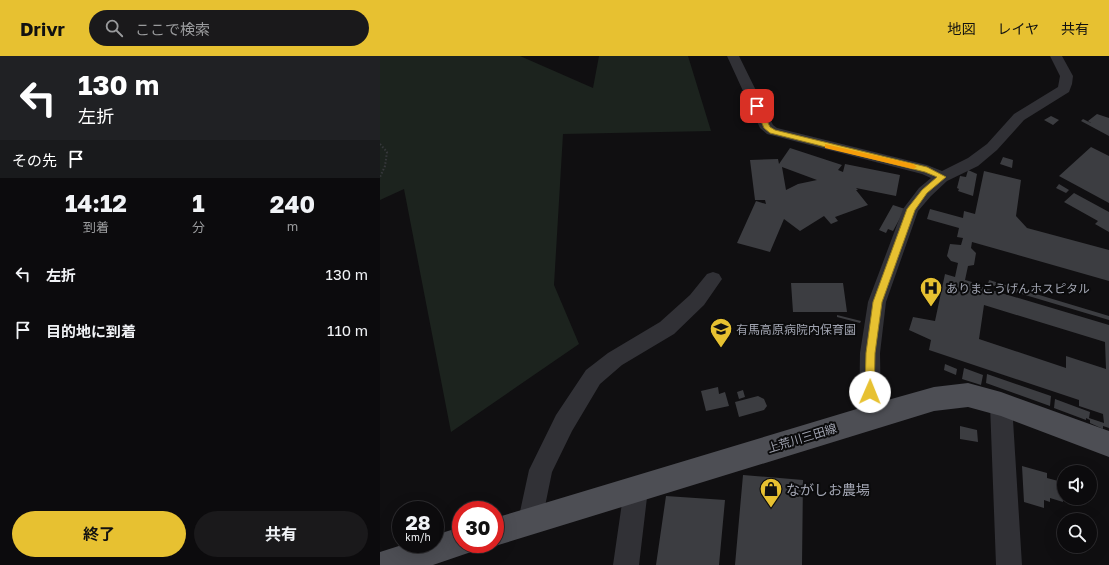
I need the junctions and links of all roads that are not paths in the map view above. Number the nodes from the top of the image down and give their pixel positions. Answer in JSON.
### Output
{"nodes":[{"id":1,"x":733,"y":56,"type":"edge"},
{"id":2,"x":1056,"y":56,"type":"edge"},
{"id":3,"x":942,"y":177,"type":"junction"},
{"id":4,"x":713,"y":279,"type":"dead end"},
{"id":5,"x":1001,"y":404,"type":"junction"},
{"id":6,"x":870,"y":417,"type":"junction"},
{"id":7,"x":1109,"y":444,"type":"edge"},
{"id":8,"x":636,"y":489,"type":"junction"},
{"id":9,"x":530,"y":521,"type":"junction"},
{"id":10,"x":504,"y":529,"type":"edge"},
{"id":11,"x":452,"y":545,"type":"edge"},
{"id":12,"x":384,"y":565,"type":"edge"},
{"id":13,"x":626,"y":565,"type":"edge"},
{"id":14,"x":1009,"y":565,"type":"edge"}],
"edges":[{"from":1,"to":3,"type":"street"},
{"from":2,"to":3,"type":"street"},
{"from":3,"to":6,"type":"street"},
{"from":4,"to":9,"type":"street"},
{"from":5,"to":6,"type":"main road","name":"上荒川三田線"},
{"from":5,"to":7,"type":"main road","name":"上荒川三田線"},
{"from":5,"to":14,"type":"street"},
{"from":6,"to":8,"type":"main road","name":"上荒川三田線"},
{"from":8,"to":9,"type":"main road","name":"上荒川三田線"},
{"from":8,"to":13,"type":"street"},
{"from":9,"to":10,"type":"main road","name":"上荒川三田線"},
{"from":11,"to":12,"type":"main road"}]}
